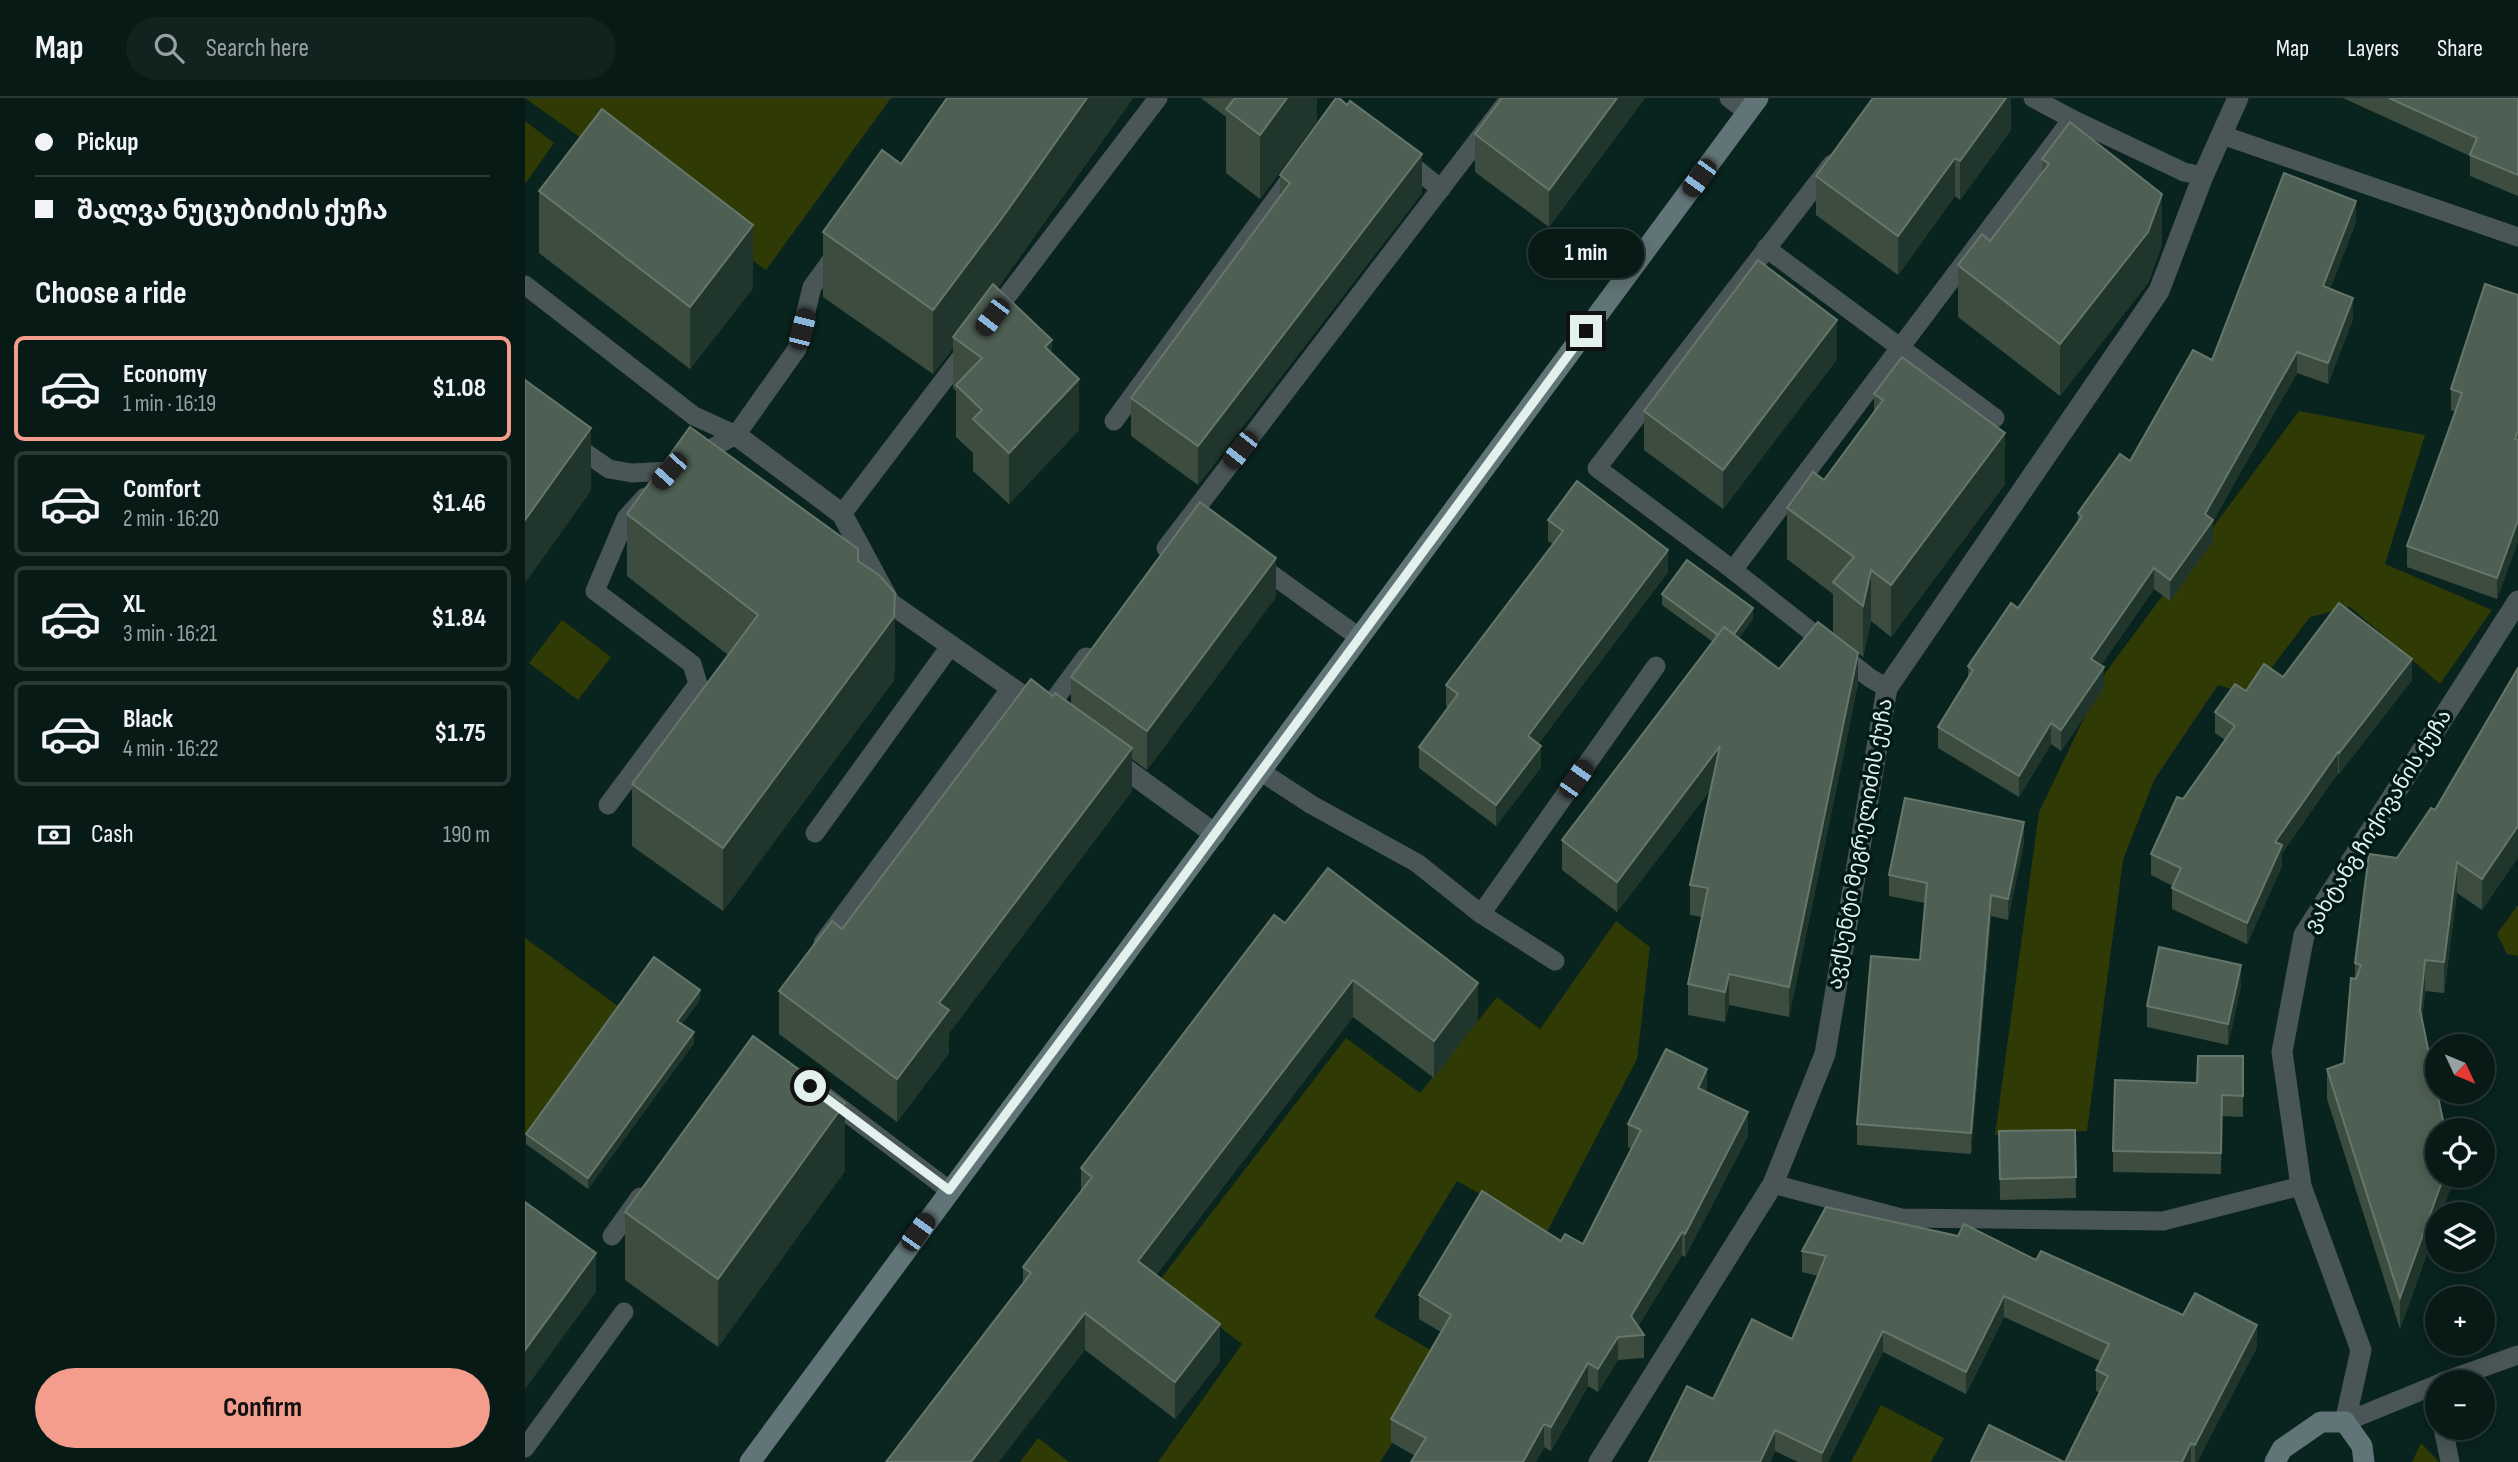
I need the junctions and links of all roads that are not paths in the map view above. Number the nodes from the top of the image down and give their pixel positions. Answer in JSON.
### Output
{"nodes":[{"id":1,"x":1158,"y":98,"type":"edge"},
{"id":2,"x":1510,"y":98,"type":"edge"},
{"id":3,"x":1729,"y":98,"type":"edge"},
{"id":4,"x":2033,"y":98,"type":"edge"},
{"id":5,"x":2238,"y":98,"type":"edge"},
{"id":6,"x":1752,"y":105,"type":"edge"},
{"id":7,"x":2072,"y":119,"type":"junction"},
{"id":8,"x":2222,"y":135,"type":"junction"},
{"id":9,"x":1391,"y":149,"type":"edge"},
{"id":10,"x":1842,"y":152,"type":"edge"},
{"id":11,"x":1309,"y":154,"type":"edge"},
{"id":12,"x":2203,"y":176,"type":"junction"},
{"id":13,"x":1441,"y":189,"type":"junction"},
{"id":14,"x":852,"y":232,"type":"edge"},
{"id":15,"x":2518,"y":237,"type":"edge"},
{"id":16,"x":1766,"y":248,"type":"junction"},
{"id":17,"x":525,"y":285,"type":"edge"},
{"id":18,"x":1900,"y":347,"type":"junction"},
{"id":19,"x":1995,"y":418,"type":"dead end"},
{"id":20,"x":1114,"y":421,"type":"dead end"},
{"id":21,"x":557,"y":433,"type":"edge"},
{"id":22,"x":736,"y":436,"type":"junction"},
{"id":23,"x":669,"y":471,"type":"junction"},
{"id":24,"x":842,"y":514,"type":"junction"},
{"id":25,"x":1246,"y":555,"type":"edge"},
{"id":26,"x":1158,"y":559,"type":"edge"},
{"id":27,"x":1733,"y":570,"type":"junction"},
{"id":28,"x":2518,"y":601,"type":"edge"},
{"id":29,"x":1360,"y":638,"type":"junction"},
{"id":30,"x":951,"y":645,"type":"junction"},
{"id":31,"x":1094,"y":646,"type":"edge"},
{"id":32,"x":1656,"y":666,"type":"dead end"},
{"id":33,"x":1011,"y":688,"type":"junction"},
{"id":34,"x":1887,"y":688,"type":"junction"},
{"id":35,"x":1051,"y":715,"type":"joint"},
{"id":36,"x":1090,"y":743,"type":"edge"},
{"id":37,"x":1260,"y":771,"type":"junction"},
{"id":38,"x":608,"y":805,"type":"dead end"},
{"id":39,"x":815,"y":833,"type":"dead end"},
{"id":40,"x":1215,"y":834,"type":"junction"},
{"id":41,"x":1481,"y":914,"type":"junction"},
{"id":42,"x":823,"y":943,"type":"edge"},
{"id":43,"x":1555,"y":961,"type":"dead end"},
{"id":44,"x":810,"y":1086,"type":"edge"},
{"id":45,"x":651,"y":1182,"type":"edge"},
{"id":46,"x":1773,"y":1184,"type":"junction"},
{"id":47,"x":2301,"y":1186,"type":"junction"},
{"id":48,"x":949,"y":1190,"type":"junction"},
{"id":49,"x":611,"y":1236,"type":"dead end"},
{"id":50,"x":624,"y":1312,"type":"dead end"},
{"id":51,"x":2518,"y":1355,"type":"edge"},
{"id":52,"x":2474,"y":1370,"type":"edge"},
{"id":53,"x":2425,"y":1390,"type":"edge"},
{"id":54,"x":2344,"y":1422,"type":"junction"},
{"id":55,"x":2445,"y":1440,"type":"edge"},
{"id":56,"x":525,"y":1448,"type":"edge"},
{"id":57,"x":750,"y":1462,"type":"edge"},
{"id":58,"x":1599,"y":1462,"type":"edge"},
{"id":59,"x":2275,"y":1462,"type":"edge"},
{"id":60,"x":2364,"y":1462,"type":"edge"},
{"id":61,"x":2450,"y":1462,"type":"edge"}],
"edges":[{"from":1,"to":24,"type":"lane"},
{"from":2,"to":13,"type":"lane"},
{"from":3,"to":6,"type":"lane"},
{"from":4,"to":7,"type":"lane"},
{"from":5,"to":8,"type":"street","name":"ავქსენტი მეგრელიძის ქუჩა"},
{"from":6,"to":29,"type":"main road"},
{"from":7,"to":12,"type":"lane"},
{"from":7,"to":18,"type":"lane"},
{"from":8,"to":12,"type":"street","name":"ავქსენტი მეგრელიძის ქუჩა"},
{"from":8,"to":15,"type":"lane"},
{"from":9,"to":13,"type":"lane"},
{"from":10,"to":16,"type":"lane"},
{"from":11,"to":20,"type":"lane"},
{"from":12,"to":34,"type":"street","name":"ავქსენტი მეგრელიძის ქუჩა"},
{"from":13,"to":26,"type":"lane"},
{"from":14,"to":22,"type":"lane"},
{"from":16,"to":18,"type":"lane"},
{"from":16,"to":27,"type":"lane"},
{"from":17,"to":22,"type":"lane"},
{"from":18,"to":19,"type":"lane"},
{"from":18,"to":27,"type":"lane"},
{"from":21,"to":23,"type":"lane"},
{"from":22,"to":23,"type":"lane"},
{"from":22,"to":24,"type":"street"},
{"from":23,"to":38,"type":"lane"},
{"from":24,"to":30,"type":"street"},
{"from":25,"to":29,"type":"lane"},
{"from":27,"to":34,"type":"lane"},
{"from":28,"to":47,"type":"street","name":"ვახტანგ ჩიქოვანის ქუჩა"},
{"from":29,"to":37,"type":"main road"},
{"from":30,"to":33,"type":"street"},
{"from":30,"to":39,"type":"lane"},
{"from":31,"to":35,"type":"lane"},
{"from":32,"to":41,"type":"lane"},
{"from":33,"to":35,"type":"street"},
{"from":33,"to":42,"type":"lane"},
{"from":34,"to":46,"type":"street","name":"ავქსენტი მეგრელიძის ქუჩა"},
{"from":36,"to":40,"type":"street"},
{"from":37,"to":40,"type":"main road"},
{"from":37,"to":41,"type":"lane"},
{"from":40,"to":48,"type":"main road"},
{"from":41,"to":43,"type":"lane"},
{"from":44,"to":48,"type":"lane"},
{"from":45,"to":49,"type":"lane"},
{"from":46,"to":47,"type":"lane"},
{"from":46,"to":58,"type":"street","name":"ავქსენტი მეგრელიძის ქუჩა"},
{"from":47,"to":54,"type":"street","name":"ვახტანგ ჩიქოვანის ქუჩა"},
{"from":48,"to":57,"type":"main road"},
{"from":50,"to":56,"type":"lane"},
{"from":51,"to":52,"type":"lane"},
{"from":53,"to":54,"type":"lane"},
{"from":54,"to":59,"type":"main road"},
{"from":54,"to":60,"type":"main road"},
{"from":55,"to":61,"type":"lane"}]}
